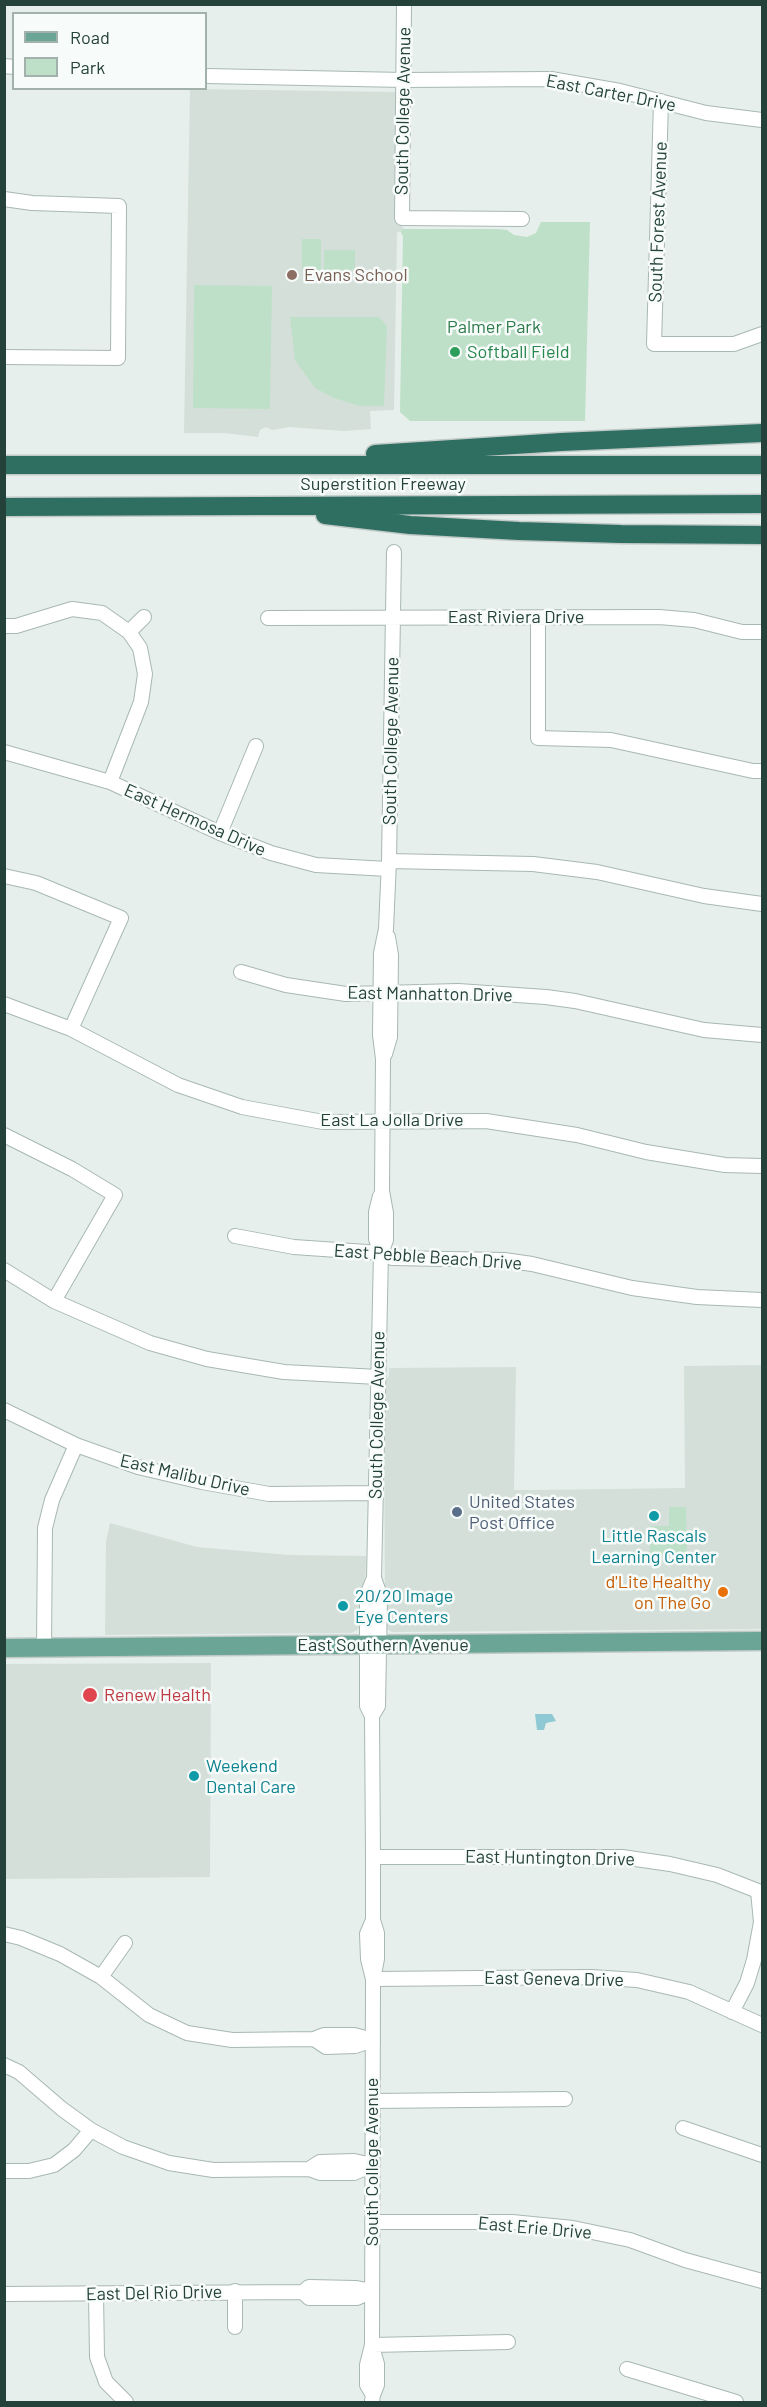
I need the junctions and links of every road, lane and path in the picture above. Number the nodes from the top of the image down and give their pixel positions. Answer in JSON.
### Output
{"nodes":[{"id":1,"x":404,"y":4,"type":"edge"},
{"id":2,"x":207,"y":76,"type":"edge"},
{"id":3,"x":404,"y":80,"type":"junction"},
{"id":4,"x":661,"y":101,"type":"junction"},
{"id":5,"x":762,"y":120,"type":"edge"},
{"id":6,"x":4,"y":199,"type":"edge"},
{"id":7,"x":522,"y":219,"type":"dead end"},
{"id":8,"x":762,"y":334,"type":"edge"},
{"id":9,"x":4,"y":357,"type":"edge"},
{"id":10,"x":762,"y":434,"type":"edge"},
{"id":11,"x":4,"y":463,"type":"edge"},
{"id":12,"x":210,"y":465,"type":"junction"},
{"id":13,"x":762,"y":465,"type":"edge"},
{"id":14,"x":762,"y":504,"type":"edge"},
{"id":15,"x":74,"y":506,"type":"junction"},
{"id":16,"x":237,"y":506,"type":"junction"},
{"id":17,"x":4,"y":507,"type":"edge"},
{"id":18,"x":4,"y":519,"type":"edge"},
{"id":19,"x":762,"y":535,"type":"edge"},
{"id":20,"x":394,"y":552,"type":"dead end"},
{"id":21,"x":144,"y":617,"type":"dead end"},
{"id":22,"x":268,"y":618,"type":"dead end"},
{"id":23,"x":394,"y":618,"type":"junction"},
{"id":24,"x":538,"y":618,"type":"junction"},
{"id":25,"x":4,"y":626,"type":"edge"},
{"id":26,"x":129,"y":632,"type":"junction"},
{"id":27,"x":762,"y":632,"type":"edge"},
{"id":28,"x":256,"y":746,"type":"dead end"},
{"id":29,"x":4,"y":752,"type":"edge"},
{"id":30,"x":762,"y":771,"type":"edge"},
{"id":31,"x":110,"y":782,"type":"junction"},
{"id":32,"x":220,"y":833,"type":"junction"},
{"id":33,"x":389,"y":865,"type":"junction"},
{"id":34,"x":4,"y":876,"type":"edge"},
{"id":35,"x":762,"y":904,"type":"edge"},
{"id":36,"x":241,"y":972,"type":"dead end"},
{"id":37,"x":385,"y":992,"type":"junction"},
{"id":38,"x":4,"y":1004,"type":"edge"},
{"id":39,"x":71,"y":1029,"type":"junction"},
{"id":40,"x":762,"y":1035,"type":"edge"},
{"id":41,"x":383,"y":1122,"type":"junction"},
{"id":42,"x":4,"y":1135,"type":"edge"},
{"id":43,"x":762,"y":1166,"type":"edge"},
{"id":44,"x":235,"y":1236,"type":"dead end"},
{"id":45,"x":381,"y":1253,"type":"junction"},
{"id":46,"x":4,"y":1270,"type":"edge"},
{"id":47,"x":762,"y":1300,"type":"edge"},
{"id":48,"x":54,"y":1301,"type":"junction"},
{"id":49,"x":378,"y":1377,"type":"junction"},
{"id":50,"x":4,"y":1410,"type":"edge"},
{"id":51,"x":76,"y":1445,"type":"junction"},
{"id":52,"x":375,"y":1493,"type":"junction"},
{"id":53,"x":762,"y":1641,"type":"edge"},
{"id":54,"x":373,"y":1645,"type":"junction"},
{"id":55,"x":44,"y":1647,"type":"junction"},
{"id":56,"x":4,"y":1648,"type":"edge"},
{"id":57,"x":373,"y":1857,"type":"junction"},
{"id":58,"x":4,"y":1934,"type":"edge"},
{"id":59,"x":125,"y":1943,"type":"dead end"},
{"id":60,"x":101,"y":1977,"type":"junction"},
{"id":61,"x":373,"y":1979,"type":"junction"},
{"id":62,"x":732,"y":2012,"type":"junction"},
{"id":63,"x":762,"y":2025,"type":"edge"},
{"id":64,"x":373,"y":2040,"type":"junction"},
{"id":65,"x":4,"y":2064,"type":"edge"},
{"id":66,"x":565,"y":2099,"type":"dead end"},
{"id":67,"x":372,"y":2101,"type":"junction"},
{"id":68,"x":683,"y":2128,"type":"dead end"},
{"id":69,"x":91,"y":2130,"type":"junction"},
{"id":70,"x":762,"y":2155,"type":"edge"},
{"id":71,"x":372,"y":2165,"type":"junction"},
{"id":72,"x":4,"y":2171,"type":"edge"},
{"id":73,"x":372,"y":2222,"type":"junction"},
{"id":74,"x":762,"y":2281,"type":"edge"},
{"id":75,"x":235,"y":2291,"type":"junction"},
{"id":76,"x":372,"y":2291,"type":"junction"},
{"id":77,"x":4,"y":2294,"type":"edge"},
{"id":78,"x":96,"y":2294,"type":"junction"},
{"id":79,"x":235,"y":2327,"type":"dead end"},
{"id":80,"x":508,"y":2343,"type":"dead end"},
{"id":81,"x":372,"y":2345,"type":"junction"},
{"id":82,"x":627,"y":2369,"type":"dead end"},
{"id":83,"x":372,"y":2399,"type":"edge"},
{"id":84,"x":126,"y":2403,"type":"edge"},
{"id":85,"x":736,"y":2403,"type":"edge"}],
"edges":[{"from":1,"to":3,"type":"street","name":"South College Avenue"},
{"from":2,"to":3,"type":"street","name":"East Carter Drive"},
{"from":3,"to":4,"type":"street","name":"East Carter Drive"},
{"from":3,"to":7,"type":"street","name":"South College Avenue"},
{"from":4,"to":5,"type":"street","name":"East Carter Drive"},
{"from":4,"to":8,"type":"street","name":"South Forest Avenue"},
{"from":6,"to":9,"type":"street"},
{"from":10,"to":12,"type":"highway"},
{"from":11,"to":12,"type":"highway","name":"Superstition Freeway"},
{"from":12,"to":13,"type":"highway","name":"Superstition Freeway"},
{"from":14,"to":16,"type":"highway","name":"Superstition Freeway"},
{"from":15,"to":16,"type":"highway","name":"Superstition Freeway"},
{"from":15,"to":17,"type":"highway","name":"Superstition Freeway"},
{"from":15,"to":18,"type":"highway"},
{"from":16,"to":19,"type":"highway"},
{"from":20,"to":23,"type":"street","name":"South College Avenue"},
{"from":21,"to":26,"type":"street"},
{"from":22,"to":23,"type":"street","name":"East Riviera Drive"},
{"from":23,"to":24,"type":"street","name":"East Riviera Drive"},
{"from":23,"to":33,"type":"street","name":"South College Avenue"},
{"from":24,"to":27,"type":"street","name":"East Riviera Drive"},
{"from":24,"to":30,"type":"street"},
{"from":25,"to":26,"type":"street"},
{"from":26,"to":31,"type":"street"},
{"from":28,"to":32,"type":"street"},
{"from":29,"to":31,"type":"street","name":"East Hermosa Drive"},
{"from":31,"to":32,"type":"street","name":"East Hermosa Drive"},
{"from":32,"to":33,"type":"street","name":"East Hermosa Drive"},
{"from":33,"to":35,"type":"street","name":"East Hermosa Drive"},
{"from":33,"to":37,"type":"street","name":"South College Avenue"},
{"from":34,"to":39,"type":"street"},
{"from":36,"to":37,"type":"street","name":"East Manhatton Drive"},
{"from":37,"to":40,"type":"street","name":"East Manhatton Drive"},
{"from":37,"to":41,"type":"street","name":"South College Avenue"},
{"from":38,"to":39,"type":"street","name":"East La Jolla Drive"},
{"from":39,"to":41,"type":"street","name":"East La Jolla Drive"},
{"from":41,"to":43,"type":"street","name":"East La Jolla Drive"},
{"from":41,"to":45,"type":"street","name":"South College Avenue"},
{"from":42,"to":48,"type":"street"},
{"from":44,"to":45,"type":"street","name":"East Pebble Beach Drive"},
{"from":45,"to":47,"type":"street","name":"East Pebble Beach Drive"},
{"from":45,"to":49,"type":"street","name":"South College Avenue"},
{"from":46,"to":48,"type":"street"},
{"from":48,"to":49,"type":"street"},
{"from":49,"to":52,"type":"street","name":"South College Avenue"},
{"from":50,"to":51,"type":"street","name":"East Malibu Drive"},
{"from":51,"to":52,"type":"street","name":"East Malibu Drive"},
{"from":51,"to":55,"type":"street"},
{"from":52,"to":54,"type":"street","name":"South College Avenue"},
{"from":53,"to":54,"type":"main road","name":"East Southern Avenue"},
{"from":54,"to":55,"type":"main road","name":"East Southern Avenue"},
{"from":54,"to":57,"type":"street","name":"South College Avenue"},
{"from":55,"to":56,"type":"main road","name":"East Southern Avenue"},
{"from":57,"to":61,"type":"street","name":"South College Avenue"},
{"from":57,"to":62,"type":"street","name":"East Huntington Drive"},
{"from":58,"to":60,"type":"street"},
{"from":59,"to":60,"type":"street"},
{"from":60,"to":64,"type":"street"},
{"from":61,"to":62,"type":"street","name":"East Geneva Drive"},
{"from":61,"to":64,"type":"street","name":"South College Avenue"},
{"from":62,"to":63,"type":"street","name":"East Geneva Drive"},
{"from":64,"to":67,"type":"street","name":"South College Avenue"},
{"from":65,"to":69,"type":"street"},
{"from":66,"to":67,"type":"street"},
{"from":67,"to":71,"type":"street","name":"South College Avenue"},
{"from":68,"to":70,"type":"street"},
{"from":69,"to":71,"type":"street"},
{"from":69,"to":72,"type":"street"},
{"from":71,"to":73,"type":"street","name":"South College Avenue"},
{"from":73,"to":74,"type":"street","name":"East Erie Drive"},
{"from":73,"to":76,"type":"street","name":"South College Avenue"},
{"from":75,"to":76,"type":"street","name":"East Del Rio Drive"},
{"from":75,"to":78,"type":"street","name":"East Del Rio Drive"},
{"from":75,"to":79,"type":"street"},
{"from":76,"to":81,"type":"street","name":"South College Avenue"},
{"from":77,"to":78,"type":"street","name":"East Del Rio Drive"},
{"from":78,"to":84,"type":"street"},
{"from":80,"to":81,"type":"street"},
{"from":81,"to":83,"type":"street","name":"South College Avenue"},
{"from":82,"to":85,"type":"street"}]}
